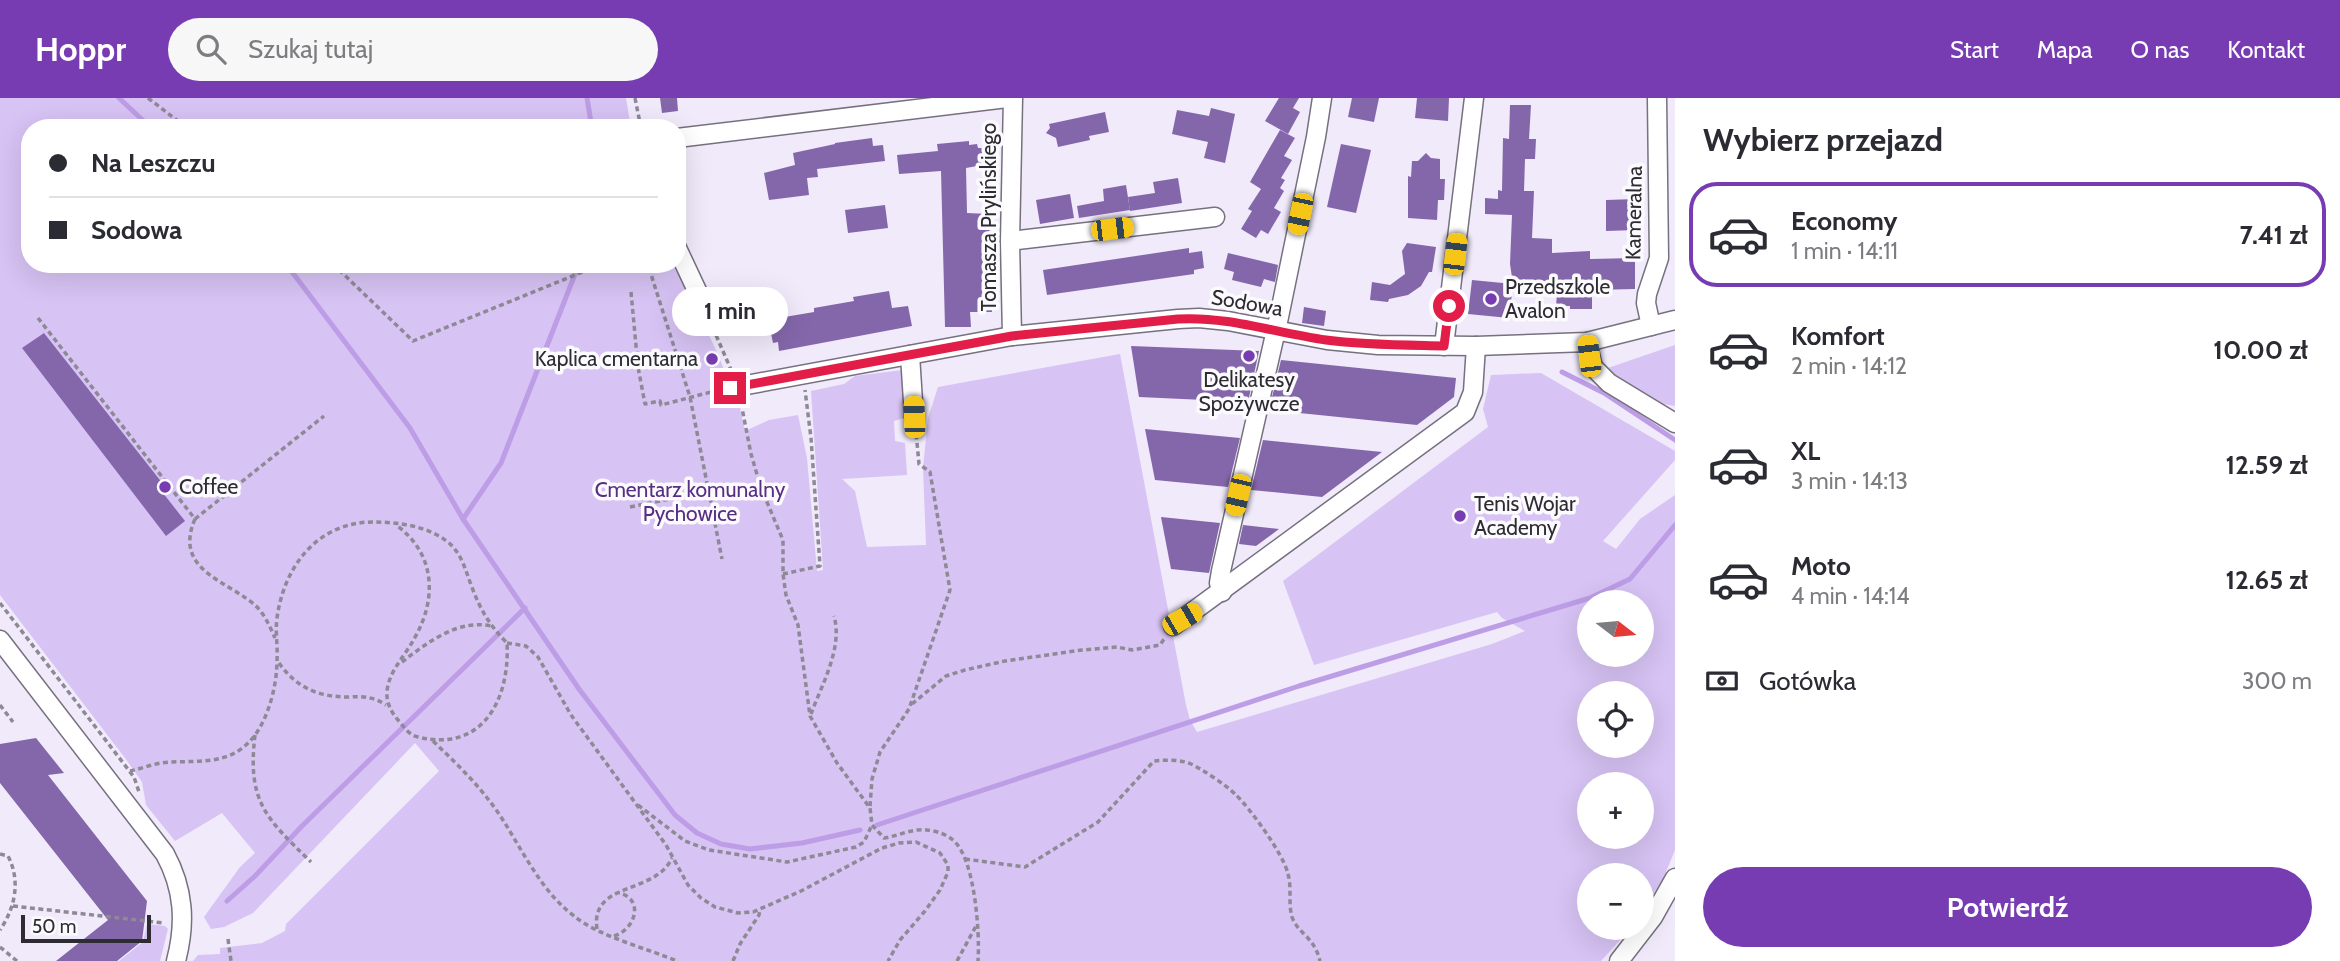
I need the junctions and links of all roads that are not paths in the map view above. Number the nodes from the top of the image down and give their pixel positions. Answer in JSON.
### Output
{"nodes":[{"id":1,"x":1007,"y":98,"type":"edge"},
{"id":2,"x":1013,"y":98,"type":"edge"},
{"id":3,"x":1322,"y":98,"type":"edge"},
{"id":4,"x":1474,"y":98,"type":"edge"},
{"id":5,"x":1657,"y":98,"type":"edge"},
{"id":6,"x":686,"y":137,"type":"edge"},
{"id":7,"x":1215,"y":217,"type":"dead end"},
{"id":8,"x":1010,"y":241,"type":"junction"},
{"id":9,"x":686,"y":267,"type":"edge"},
{"id":10,"x":700,"y":297,"type":"road end"},
{"id":11,"x":1675,"y":320,"type":"edge"},
{"id":12,"x":1651,"y":326,"type":"junction"},
{"id":13,"x":1275,"y":331,"type":"junction"},
{"id":14,"x":1012,"y":336,"type":"junction"},
{"id":15,"x":1587,"y":342,"type":"junction"},
{"id":16,"x":1444,"y":346,"type":"junction"},
{"id":17,"x":1476,"y":346,"type":"junction"},
{"id":18,"x":910,"y":355,"type":"junction"},
{"id":19,"x":734,"y":386,"type":"road end"},
{"id":20,"x":914,"y":417,"type":"road end"},
{"id":21,"x":1675,"y":423,"type":"edge"},
{"id":22,"x":1222,"y":592,"type":"junction"},
{"id":23,"x":1173,"y":626,"type":"road end"},
{"id":24,"x":0,"y":640,"type":"edge"},
{"id":25,"x":1675,"y":878,"type":"edge"},
{"id":26,"x":176,"y":961,"type":"edge"},
{"id":27,"x":1619,"y":961,"type":"edge"}],
"edges":[{"from":1,"to":6,"type":"street"},
{"from":2,"to":8,"type":"street","name":"Tomasza Prylińskiego"},
{"from":3,"to":13,"type":"street"},
{"from":4,"to":16,"type":"street"},
{"from":5,"to":12,"type":"street","name":"Kameralna"},
{"from":7,"to":8,"type":"street"},
{"from":8,"to":14,"type":"street","name":"Tomasza Prylińskiego"},
{"from":9,"to":10,"type":"street"},
{"from":11,"to":12,"type":"street","name":"Sodowa"},
{"from":12,"to":15,"type":"street","name":"Sodowa"},
{"from":13,"to":14,"type":"street","name":"Sodowa"},
{"from":13,"to":16,"type":"street","name":"Sodowa"},
{"from":13,"to":22,"type":"street"},
{"from":14,"to":18,"type":"street","name":"Sodowa"},
{"from":15,"to":17,"type":"street","name":"Sodowa"},
{"from":15,"to":21,"type":"street"},
{"from":16,"to":17,"type":"street","name":"Sodowa"},
{"from":17,"to":22,"type":"street"},
{"from":18,"to":19,"type":"street","name":"Sodowa"},
{"from":18,"to":20,"type":"street"},
{"from":22,"to":23,"type":"street"},
{"from":24,"to":26,"type":"street"},
{"from":25,"to":27,"type":"street"}]}
